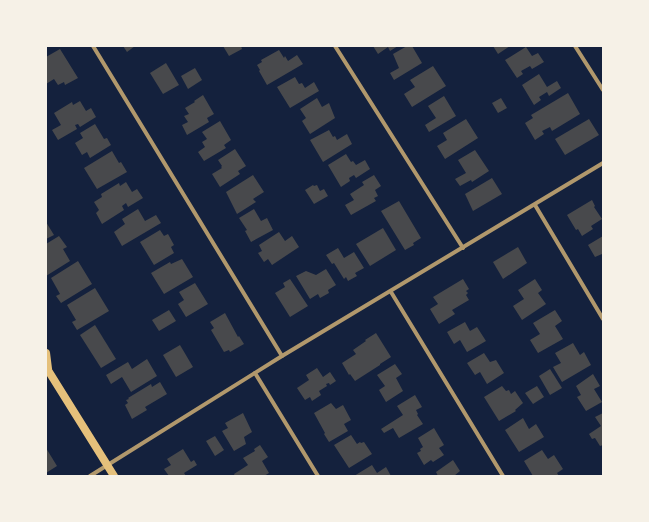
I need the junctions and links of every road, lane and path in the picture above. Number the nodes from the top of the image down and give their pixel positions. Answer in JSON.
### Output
{"nodes":[{"id":1,"x":93,"y":46,"type":"edge"},
{"id":2,"x":335,"y":46,"type":"edge"},
{"id":3,"x":575,"y":46,"type":"edge"},
{"id":4,"x":603,"y":90,"type":"edge"},
{"id":5,"x":603,"y":163,"type":"edge"},
{"id":6,"x":535,"y":205,"type":"junction"},
{"id":7,"x":462,"y":248,"type":"junction"},
{"id":8,"x":391,"y":292,"type":"junction"},
{"id":9,"x":603,"y":319,"type":"edge"},
{"id":10,"x":46,"y":353,"type":"edge"},
{"id":11,"x":282,"y":356,"type":"junction"},
{"id":12,"x":47,"y":368,"type":"edge"},
{"id":13,"x":255,"y":373,"type":"junction"},
{"id":14,"x":108,"y":466,"type":"junction"},
{"id":15,"x":90,"y":476,"type":"edge"},
{"id":16,"x":114,"y":476,"type":"edge"},
{"id":17,"x":318,"y":476,"type":"edge"},
{"id":18,"x":503,"y":476,"type":"edge"}],
"edges":[{"from":1,"to":11,"type":"street"},
{"from":2,"to":7,"type":"street"},
{"from":3,"to":4,"type":"street"},
{"from":5,"to":6,"type":"street"},
{"from":6,"to":7,"type":"street"},
{"from":6,"to":9,"type":"street"},
{"from":7,"to":8,"type":"street"},
{"from":8,"to":11,"type":"street"},
{"from":8,"to":18,"type":"street"},
{"from":10,"to":12,"type":"main road"},
{"from":11,"to":13,"type":"street"},
{"from":12,"to":14,"type":"main road"},
{"from":13,"to":14,"type":"street"},
{"from":13,"to":17,"type":"street"},
{"from":14,"to":15,"type":"street"},
{"from":14,"to":16,"type":"main road"}]}
